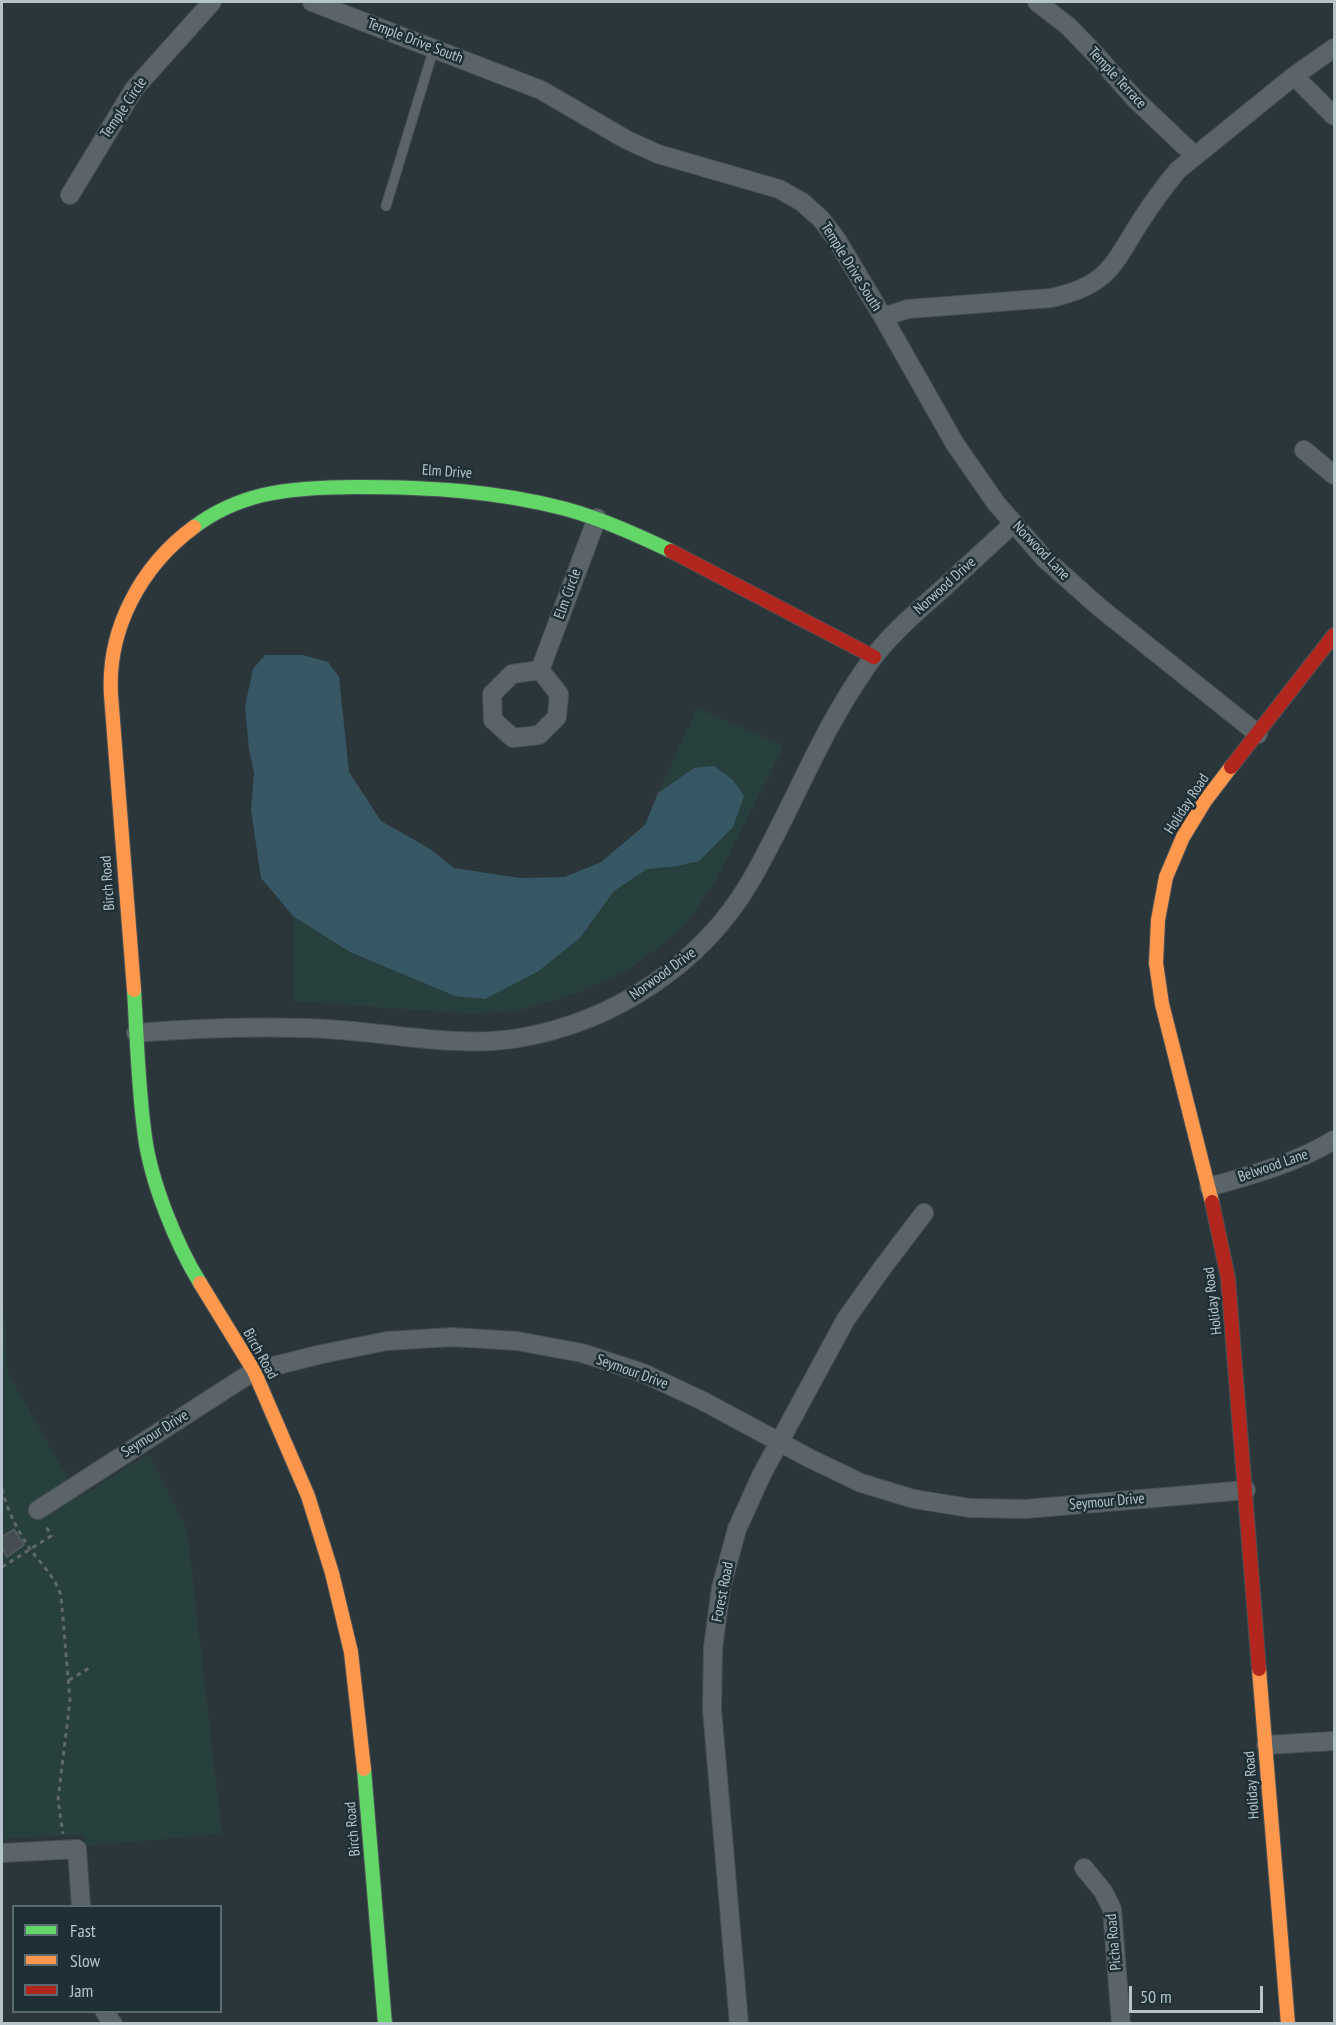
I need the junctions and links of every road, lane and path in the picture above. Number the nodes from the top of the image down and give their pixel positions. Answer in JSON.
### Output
{"nodes":[{"id":1,"x":212,"y":2,"type":"edge"},
{"id":2,"x":312,"y":2,"type":"edge"},
{"id":3,"x":1037,"y":2,"type":"edge"},
{"id":4,"x":434,"y":48,"type":"junction"},
{"id":5,"x":1335,"y":48,"type":"edge"},
{"id":6,"x":1294,"y":76,"type":"junction"},
{"id":7,"x":1335,"y":116,"type":"edge"},
{"id":8,"x":1194,"y":155,"type":"junction"},
{"id":9,"x":70,"y":195,"type":"dead end"},
{"id":10,"x":386,"y":206,"type":"dead end"},
{"id":11,"x":883,"y":316,"type":"junction"},
{"id":12,"x":1304,"y":450,"type":"dead end"},
{"id":13,"x":1335,"y":476,"type":"edge"},
{"id":14,"x":597,"y":518,"type":"junction"},
{"id":15,"x":1014,"y":523,"type":"junction"},
{"id":16,"x":1335,"y":635,"type":"edge"},
{"id":17,"x":874,"y":657,"type":"junction"},
{"id":18,"x":540,"y":670,"type":"dead end"},
{"id":19,"x":112,"y":704,"type":"joint"},
{"id":20,"x":1258,"y":734,"type":"junction"},
{"id":21,"x":136,"y":1033,"type":"junction"},
{"id":22,"x":1335,"y":1140,"type":"edge"},
{"id":23,"x":1209,"y":1187,"type":"junction"},
{"id":24,"x":924,"y":1213,"type":"dead end"},
{"id":25,"x":254,"y":1371,"type":"junction"},
{"id":26,"x":779,"y":1442,"type":"junction"},
{"id":27,"x":2,"y":1489,"type":"edge"},
{"id":28,"x":1246,"y":1490,"type":"junction"},
{"id":29,"x":38,"y":1510,"type":"dead end"},
{"id":30,"x":51,"y":1536,"type":"dead end"},
{"id":31,"x":31,"y":1550,"type":"junction"},
{"id":32,"x":2,"y":1567,"type":"edge"},
{"id":33,"x":91,"y":1667,"type":"dead end"},
{"id":34,"x":69,"y":1680,"type":"junction"},
{"id":35,"x":1335,"y":1741,"type":"edge"},
{"id":36,"x":1266,"y":1745,"type":"junction"},
{"id":37,"x":72,"y":1850,"type":"junction"},
{"id":38,"x":2,"y":1853,"type":"edge"},
{"id":39,"x":1084,"y":1868,"type":"dead end"},
{"id":40,"x":81,"y":1905,"type":"edge"},
{"id":41,"x":385,"y":2024,"type":"edge"},
{"id":42,"x":739,"y":2024,"type":"edge"},
{"id":43,"x":1121,"y":2024,"type":"edge"},
{"id":44,"x":1288,"y":2024,"type":"edge"}],
"edges":[{"from":1,"to":9,"type":"street","name":"Temple Circle"},
{"from":2,"to":4,"type":"street","name":"Temple Drive South"},
{"from":3,"to":8,"type":"street","name":"Temple Terrace"},
{"from":4,"to":10,"type":"lane"},
{"from":4,"to":11,"type":"street","name":"Temple Drive South"},
{"from":5,"to":6,"type":"street","name":"Temple Drive South"},
{"from":6,"to":7,"type":"street"},
{"from":6,"to":8,"type":"street","name":"Temple Drive South"},
{"from":8,"to":11,"type":"street","name":"Temple Drive South"},
{"from":11,"to":15,"type":"street","name":"Norwood Lane"},
{"from":12,"to":13,"type":"street"},
{"from":14,"to":17,"type":"street","name":"Elm Drive"},
{"from":14,"to":18,"type":"street","name":"Elm Circle"},
{"from":14,"to":19,"type":"street","name":"Elm Drive"},
{"from":15,"to":17,"type":"street","name":"Norwood Drive"},
{"from":15,"to":20,"type":"street","name":"Norwood Lane"},
{"from":16,"to":20,"type":"street","name":"Holiday Road"},
{"from":17,"to":21,"type":"street","name":"Norwood Drive"},
{"from":19,"to":21,"type":"street","name":"Birch Road"},
{"from":20,"to":23,"type":"street","name":"Holiday Road"},
{"from":21,"to":25,"type":"street","name":"Birch Road"},
{"from":22,"to":23,"type":"street","name":"Belwood Lane"},
{"from":23,"to":28,"type":"street","name":"Holiday Road"},
{"from":24,"to":26,"type":"street","name":"Forest Road"},
{"from":25,"to":26,"type":"street","name":"Seymour Drive"},
{"from":25,"to":29,"type":"street","name":"Seymour Drive"},
{"from":25,"to":41,"type":"street","name":"Birch Road"},
{"from":26,"to":28,"type":"street","name":"Seymour Drive"},
{"from":26,"to":42,"type":"street","name":"Forest Road"},
{"from":27,"to":31,"type":"path"},
{"from":28,"to":36,"type":"street","name":"Holiday Road"},
{"from":30,"to":31,"type":"path"},
{"from":31,"to":32,"type":"path"},
{"from":31,"to":34,"type":"path"},
{"from":33,"to":34,"type":"path"},
{"from":34,"to":37,"type":"path"},
{"from":35,"to":36,"type":"street"},
{"from":36,"to":44,"type":"street","name":"Holiday Road"},
{"from":37,"to":38,"type":"street"},
{"from":37,"to":40,"type":"street"},
{"from":39,"to":43,"type":"street","name":"Picha Road"}]}
